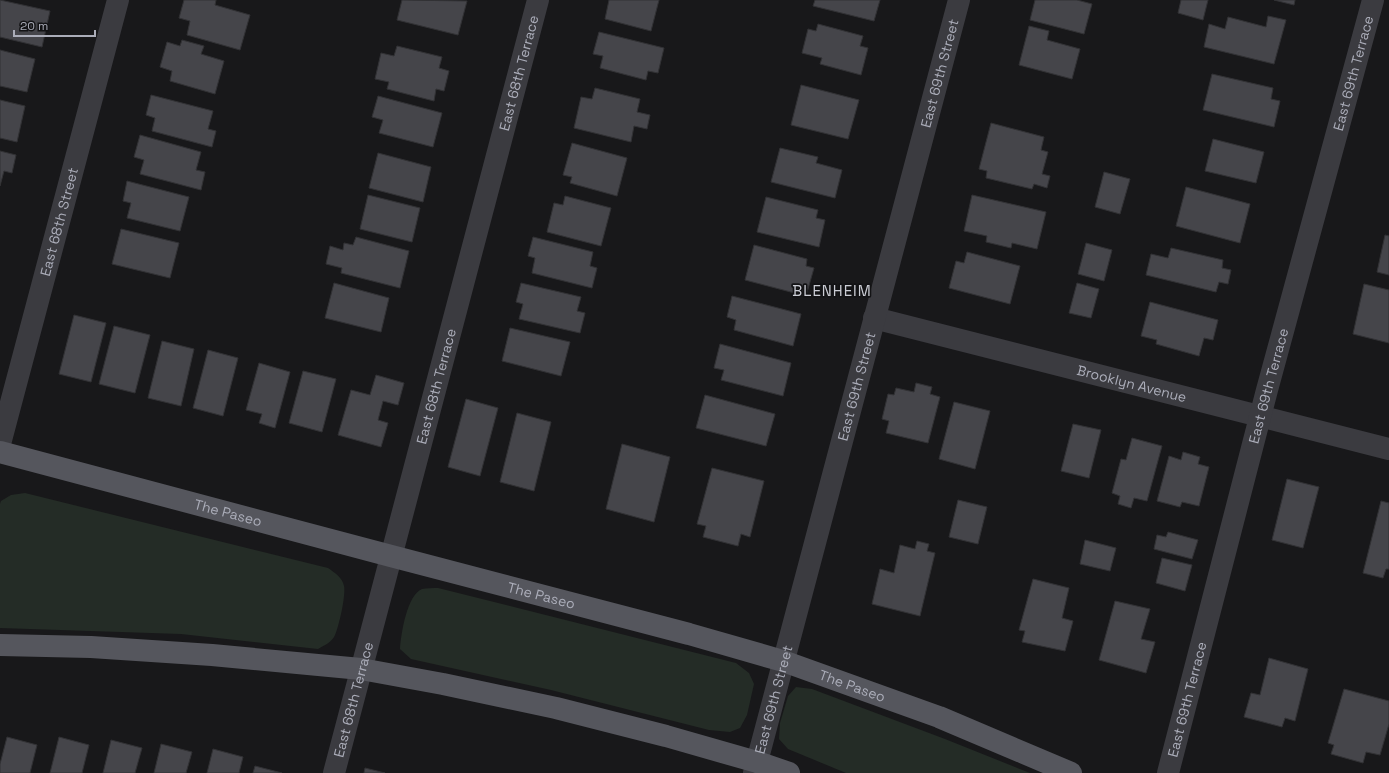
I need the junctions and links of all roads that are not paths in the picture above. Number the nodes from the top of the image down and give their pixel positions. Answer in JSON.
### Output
{"nodes":[{"id":1,"x":118,"y":0,"type":"edge"},
{"id":2,"x":538,"y":0,"type":"edge"},
{"id":3,"x":960,"y":0,"type":"edge"},
{"id":4,"x":1373,"y":0,"type":"edge"},
{"id":5,"x":874,"y":318,"type":"junction"},
{"id":6,"x":1260,"y":416,"type":"junction"},
{"id":7,"x":0,"y":444,"type":"edge"},
{"id":8,"x":1389,"y":449,"type":"edge"},
{"id":9,"x":0,"y":452,"type":"edge"},
{"id":10,"x":391,"y":556,"type":"junction"},
{"id":11,"x":0,"y":645,"type":"edge"},
{"id":12,"x":783,"y":661,"type":"junction"},
{"id":13,"x":361,"y":669,"type":"junction"},
{"id":14,"x":756,"y":767,"type":"edge"},
{"id":15,"x":334,"y":773,"type":"edge"},
{"id":16,"x":789,"y":773,"type":"edge"},
{"id":17,"x":1071,"y":773,"type":"edge"},
{"id":18,"x":1168,"y":773,"type":"edge"}],
"edges":[{"from":1,"to":7,"type":"street","name":"East 68th Street"},
{"from":2,"to":10,"type":"street","name":"East 68th Terrace"},
{"from":3,"to":5,"type":"street","name":"East 69th Street"},
{"from":4,"to":6,"type":"street","name":"East 69th Terrace"},
{"from":5,"to":6,"type":"street","name":"Brooklyn Avenue"},
{"from":5,"to":12,"type":"street","name":"East 69th Street"},
{"from":6,"to":8,"type":"street","name":"Brooklyn Avenue"},
{"from":6,"to":18,"type":"street","name":"East 69th Terrace"},
{"from":9,"to":10,"type":"main road","name":"The Paseo"},
{"from":10,"to":12,"type":"main road","name":"The Paseo"},
{"from":10,"to":13,"type":"street","name":"East 68th Terrace"},
{"from":11,"to":13,"type":"main road"},
{"from":12,"to":14,"type":"street","name":"East 69th Street"},
{"from":12,"to":17,"type":"main road","name":"The Paseo"},
{"from":13,"to":14,"type":"main road"},
{"from":13,"to":15,"type":"street","name":"East 68th Terrace"},
{"from":14,"to":16,"type":"main road"}]}
